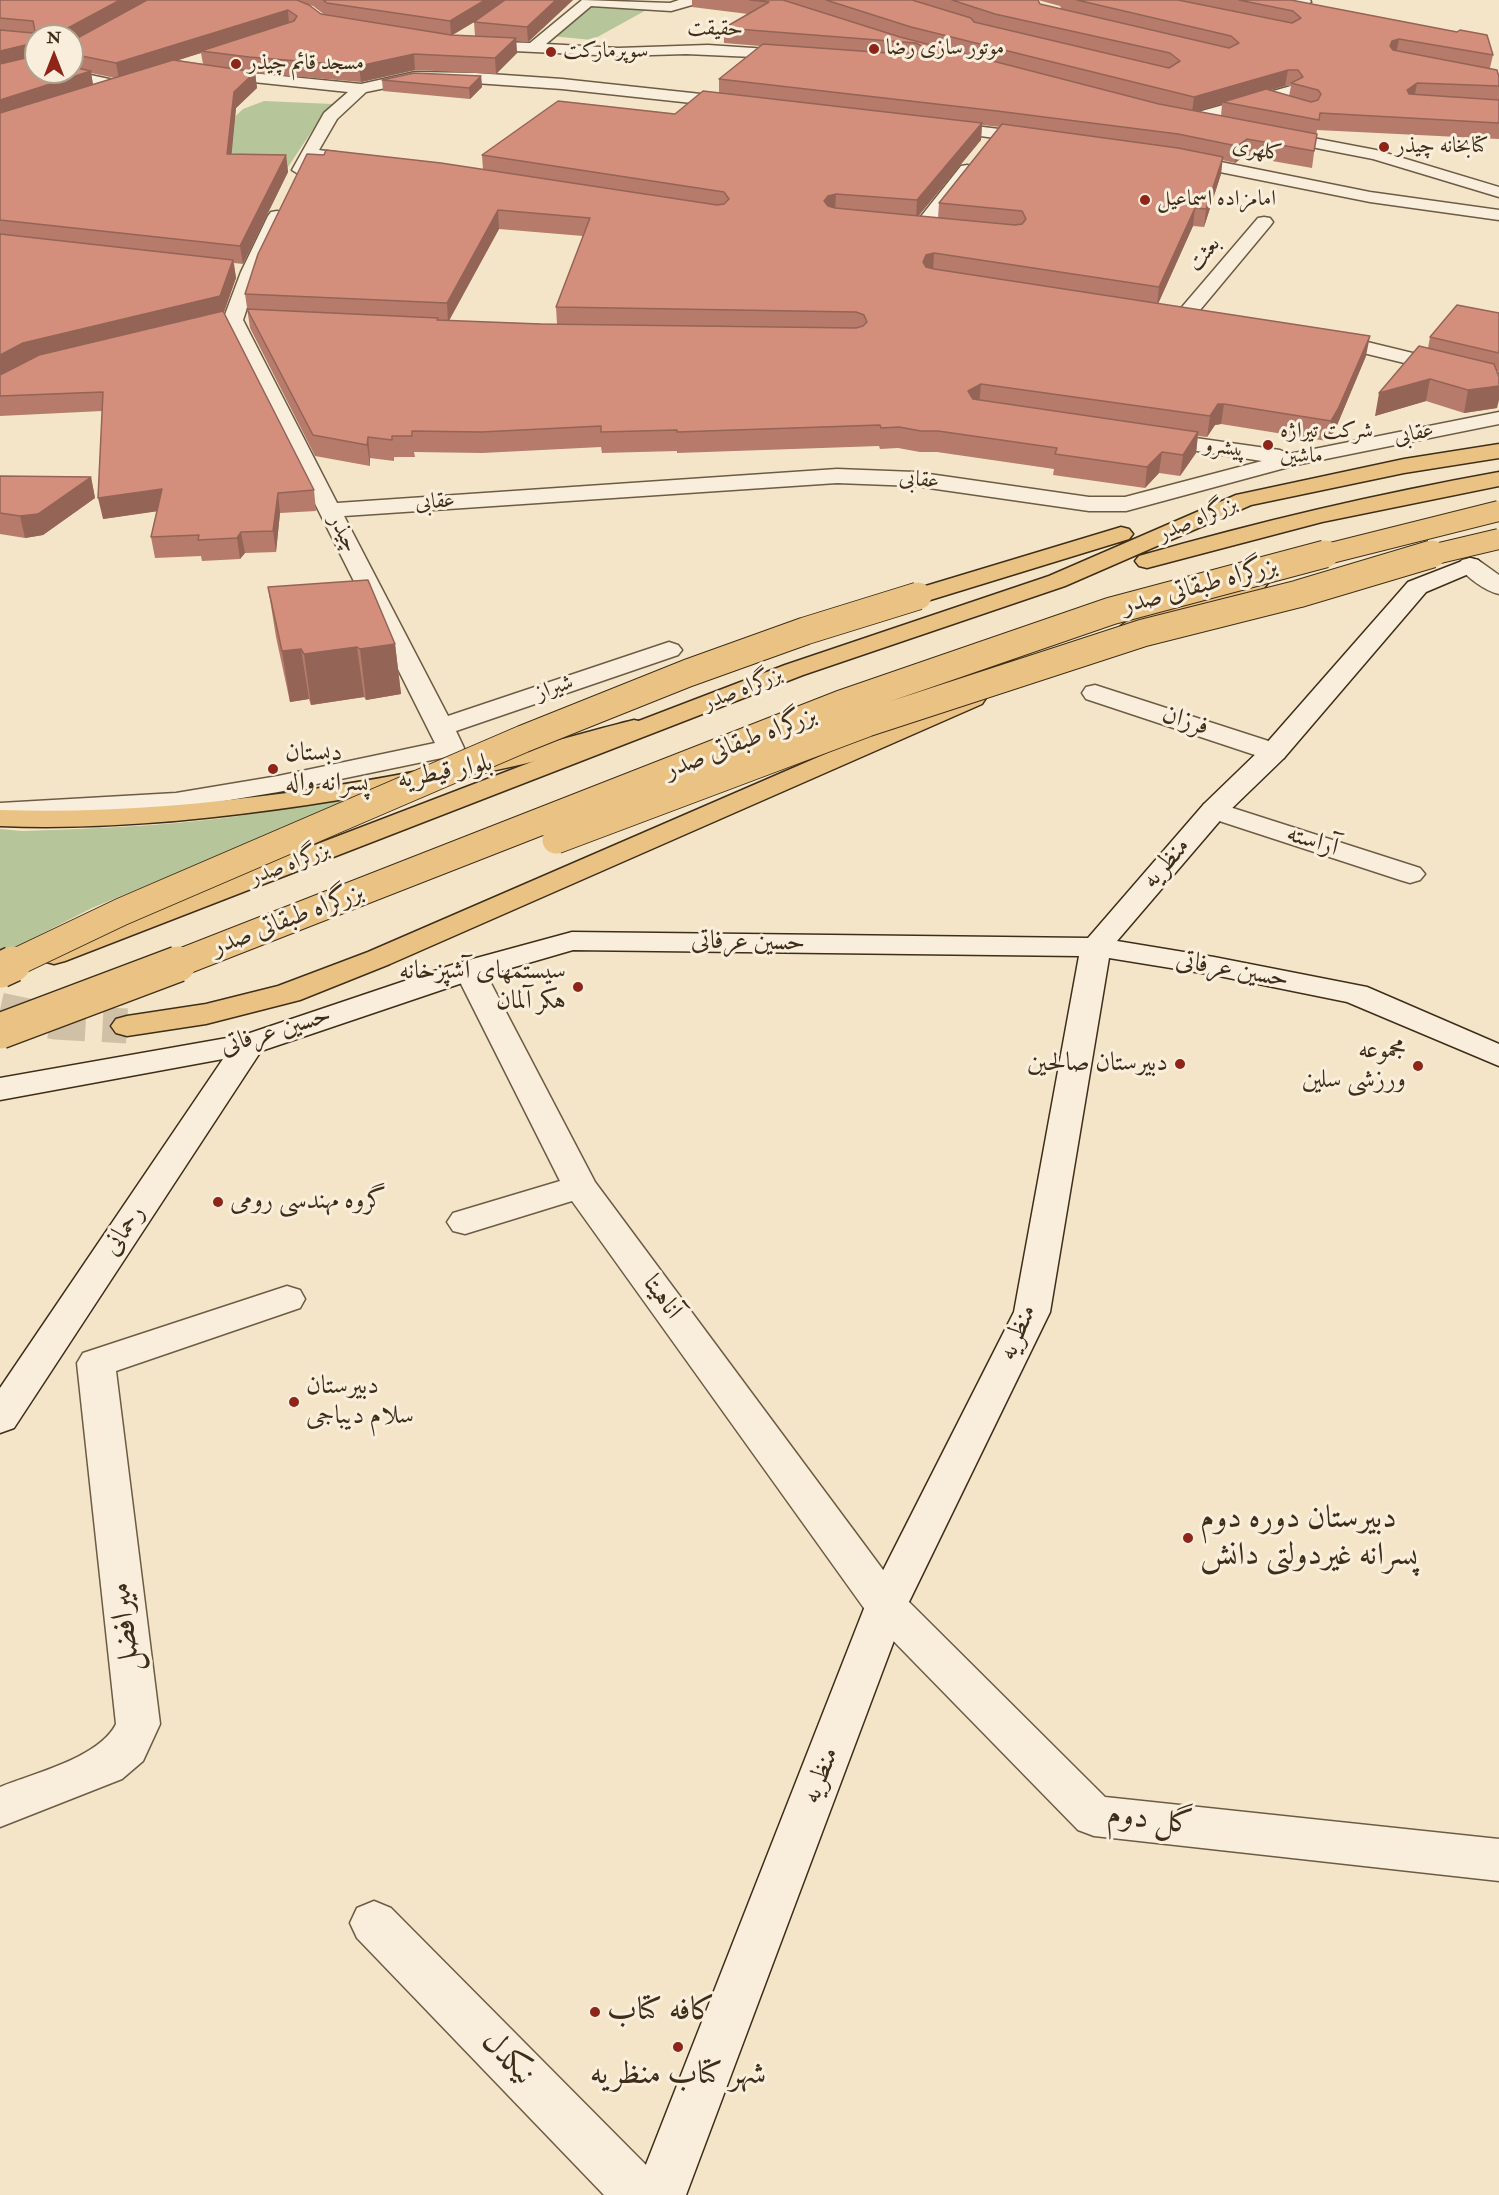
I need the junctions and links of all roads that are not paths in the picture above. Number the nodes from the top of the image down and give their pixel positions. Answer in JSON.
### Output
{"nodes":[{"id":1,"x":694,"y":0,"type":"edge"},
{"id":2,"x":657,"y":7,"type":"junction"},
{"id":3,"x":638,"y":17,"type":"dead end"},
{"id":4,"x":462,"y":37,"type":"edge"},
{"id":5,"x":736,"y":38,"type":"edge"},
{"id":6,"x":597,"y":39,"type":"dead end"},
{"id":7,"x":533,"y":48,"type":"junction"},
{"id":8,"x":577,"y":50,"type":"junction"},
{"id":9,"x":722,"y":50,"type":"junction"},
{"id":10,"x":764,"y":52,"type":"junction"},
{"id":11,"x":817,"y":56,"type":"edge"},
{"id":12,"x":748,"y":64,"type":"edge"},
{"id":13,"x":101,"y":69,"type":"edge"},
{"id":14,"x":198,"y":72,"type":"edge"},
{"id":15,"x":84,"y":75,"type":"edge"},
{"id":16,"x":84,"y":78,"type":"edge"},
{"id":17,"x":138,"y":80,"type":"edge"},
{"id":18,"x":118,"y":85,"type":"junction"},
{"id":19,"x":361,"y":89,"type":"junction"},
{"id":20,"x":86,"y":96,"type":"edge"},
{"id":21,"x":1293,"y":99,"type":"edge"},
{"id":22,"x":752,"y":105,"type":"edge"},
{"id":23,"x":920,"y":124,"type":"edge"},
{"id":24,"x":1225,"y":126,"type":"edge"},
{"id":25,"x":1260,"y":133,"type":"edge"},
{"id":26,"x":996,"y":134,"type":"junction"},
{"id":27,"x":1052,"y":141,"type":"edge"},
{"id":28,"x":308,"y":153,"type":"junction"},
{"id":29,"x":1165,"y":156,"type":"edge"},
{"id":30,"x":378,"y":164,"type":"edge"},
{"id":31,"x":294,"y":183,"type":"edge"},
{"id":32,"x":1494,"y":190,"type":"edge"},
{"id":33,"x":284,"y":203,"type":"edge"},
{"id":34,"x":1499,"y":215,"type":"edge"},
{"id":35,"x":1264,"y":222,"type":"dead end"},
{"id":36,"x":899,"y":225,"type":"edge"},
{"id":37,"x":921,"y":228,"type":"junction"},
{"id":38,"x":944,"y":230,"type":"edge"},
{"id":39,"x":227,"y":270,"type":"edge"},
{"id":40,"x":250,"y":272,"type":"junction"},
{"id":41,"x":1160,"y":315,"type":"edge"},
{"id":42,"x":1183,"y":318,"type":"junction"},
{"id":43,"x":257,"y":321,"type":"edge"},
{"id":44,"x":222,"y":322,"type":"junction"},
{"id":45,"x":1206,"y":322,"type":"edge"},
{"id":46,"x":1309,"y":338,"type":"edge"},
{"id":47,"x":1499,"y":380,"type":"edge"},
{"id":48,"x":1499,"y":418,"type":"edge"},
{"id":49,"x":1131,"y":435,"type":"edge"},
{"id":50,"x":1499,"y":451,"type":"edge"},
{"id":51,"x":1294,"y":459,"type":"junction"},
{"id":52,"x":1499,"y":479,"type":"edge"},
{"id":53,"x":1244,"y":500,"type":"junction"},
{"id":54,"x":330,"y":510,"type":"junction"},
{"id":55,"x":1499,"y":513,"type":"edge"},
{"id":56,"x":1499,"y":539,"type":"edge"},
{"id":57,"x":1338,"y":556,"type":"junction"},
{"id":58,"x":1485,"y":562,"type":"edge"},
{"id":59,"x":1499,"y":586,"type":"edge"},
{"id":60,"x":669,"y":650,"type":"dead end"},
{"id":61,"x":1095,"y":693,"type":"dead end"},
{"id":62,"x":670,"y":719,"type":"junction"},
{"id":63,"x":446,"y":738,"type":"junction"},
{"id":64,"x":1274,"y":752,"type":"junction"},
{"id":65,"x":1214,"y":810,"type":"junction"},
{"id":66,"x":0,"y":812,"type":"edge"},
{"id":67,"x":0,"y":818,"type":"edge"},
{"id":68,"x":1410,"y":874,"type":"dead end"},
{"id":69,"x":249,"y":937,"type":"junction"},
{"id":70,"x":1096,"y":947,"type":"junction"},
{"id":71,"x":0,"y":970,"type":"edge"},
{"id":72,"x":469,"y":970,"type":"junction"},
{"id":73,"x":0,"y":976,"type":"edge"},
{"id":74,"x":0,"y":981,"type":"edge"},
{"id":75,"x":127,"y":1026,"type":"tunnel mouth"},
{"id":76,"x":0,"y":1031,"type":"edge"},
{"id":77,"x":0,"y":1039,"type":"edge"},
{"id":78,"x":250,"y":1044,"type":"junction"},
{"id":79,"x":1499,"y":1056,"type":"edge"},
{"id":80,"x":0,"y":1089,"type":"edge"},
{"id":81,"x":580,"y":1187,"type":"junction"},
{"id":82,"x":465,"y":1222,"type":"dead end"},
{"id":83,"x":286,"y":1299,"type":"dead end"},
{"id":84,"x":0,"y":1418,"type":"edge"},
{"id":85,"x":886,"y":1606,"type":"junction"},
{"id":86,"x":0,"y":1807,"type":"edge"},
{"id":87,"x":1499,"y":1860,"type":"edge"},
{"id":88,"x":374,"y":1923,"type":"dead end"},
{"id":89,"x":640,"y":2195,"type":"edge"},
{"id":90,"x":660,"y":2195,"type":"edge"}],
"edges":[{"from":1,"to":2,"type":"street"},
{"from":2,"to":3,"type":"street"},
{"from":2,"to":7,"type":"street"},
{"from":4,"to":7,"type":"street","name":"حقیقت"},
{"from":5,"to":9,"type":"street"},
{"from":6,"to":8,"type":"street"},
{"from":7,"to":8,"type":"street","name":"حقیقت"},
{"from":8,"to":9,"type":"street","name":"حقیقت"},
{"from":9,"to":10,"type":"street","name":"حقیقت"},
{"from":10,"to":11,"type":"street","name":"حقیقت"},
{"from":10,"to":12,"type":"street"},
{"from":13,"to":15,"type":"street"},
{"from":14,"to":19,"type":"street"},
{"from":16,"to":18,"type":"street"},
{"from":17,"to":18,"type":"street"},
{"from":18,"to":20,"type":"street"},
{"from":19,"to":22,"type":"street"},
{"from":19,"to":28,"type":"street"},
{"from":21,"to":24,"type":"street"},
{"from":23,"to":26,"type":"street"},
{"from":25,"to":32,"type":"street"},
{"from":26,"to":27,"type":"street"},
{"from":26,"to":37,"type":"street"},
{"from":28,"to":30,"type":"street"},
{"from":28,"to":31,"type":"street"},
{"from":29,"to":34,"type":"street","name":"کلهری"},
{"from":33,"to":40,"type":"street"},
{"from":35,"to":42,"type":"street","name":"بعثت"},
{"from":36,"to":37,"type":"street"},
{"from":37,"to":38,"type":"street"},
{"from":39,"to":40,"type":"street"},
{"from":40,"to":44,"type":"street"},
{"from":41,"to":42,"type":"street"},
{"from":42,"to":45,"type":"street"},
{"from":43,"to":44,"type":"street"},
{"from":44,"to":54,"type":"street","name":"چیذر"},
{"from":46,"to":47,"type":"street"},
{"from":48,"to":51,"type":"street","name":"عقابی"},
{"from":49,"to":51,"type":"street","name":"پیشرو"},
{"from":50,"to":53,"type":"main road","name":"بزرگراه صدر"},
{"from":51,"to":54,"type":"street","name":"عقابی"},
{"from":52,"to":74,"type":"main road","name":"بزرگراه طبقاتی صدر"},
{"from":53,"to":62,"type":"main road","name":"بزرگراه صدر"},
{"from":53,"to":71,"type":"main road","bridge":true},
{"from":54,"to":63,"type":"street","name":"چیذر"},
{"from":55,"to":57,"type":"main road"},
{"from":55,"to":69,"type":"main road","name":"بزرگراه طبقاتی صدر","bridge":true},
{"from":56,"to":69,"type":"main road","bridge":true},
{"from":57,"to":75,"type":"main road"},
{"from":57,"to":77,"type":"main road"},
{"from":58,"to":59,"type":"street"},
{"from":58,"to":64,"type":"street","name":"منظریه"},
{"from":60,"to":63,"type":"street","name":"شیراز"},
{"from":61,"to":64,"type":"street","name":"فرزان"},
{"from":62,"to":67,"type":"main road","name":"بلوار قیطریه"},
{"from":62,"to":73,"type":"main road","name":"بزرگراه صدر"},
{"from":63,"to":66,"type":"street","name":"شیراز"},
{"from":64,"to":65,"type":"street","name":"منظریه"},
{"from":65,"to":68,"type":"street","name":"آراسته"},
{"from":65,"to":70,"type":"street","name":"منظریه"},
{"from":69,"to":76,"type":"main road","name":"بزرگراه طبقاتی صدر","bridge":true},
{"from":70,"to":72,"type":"street","name":"حسین عرفاتی"},
{"from":70,"to":79,"type":"street","name":"حسین عرفاتی"},
{"from":70,"to":85,"type":"street","name":"منظریه"},
{"from":72,"to":78,"type":"street","name":"حسین عرفاتی"},
{"from":72,"to":81,"type":"street","name":"آناهیتا"},
{"from":78,"to":80,"type":"street","name":"حسین عرفاتی"},
{"from":78,"to":84,"type":"street","name":"رحمانی"},
{"from":81,"to":82,"type":"street"},
{"from":81,"to":85,"type":"street","name":"آناهیتا"},
{"from":83,"to":86,"type":"street","name":"میرافضل"},
{"from":85,"to":87,"type":"street","name":"گل دوم"},
{"from":85,"to":90,"type":"street","name":"منظریه"},
{"from":88,"to":89,"type":"street","name":"نیکدل"}]}
